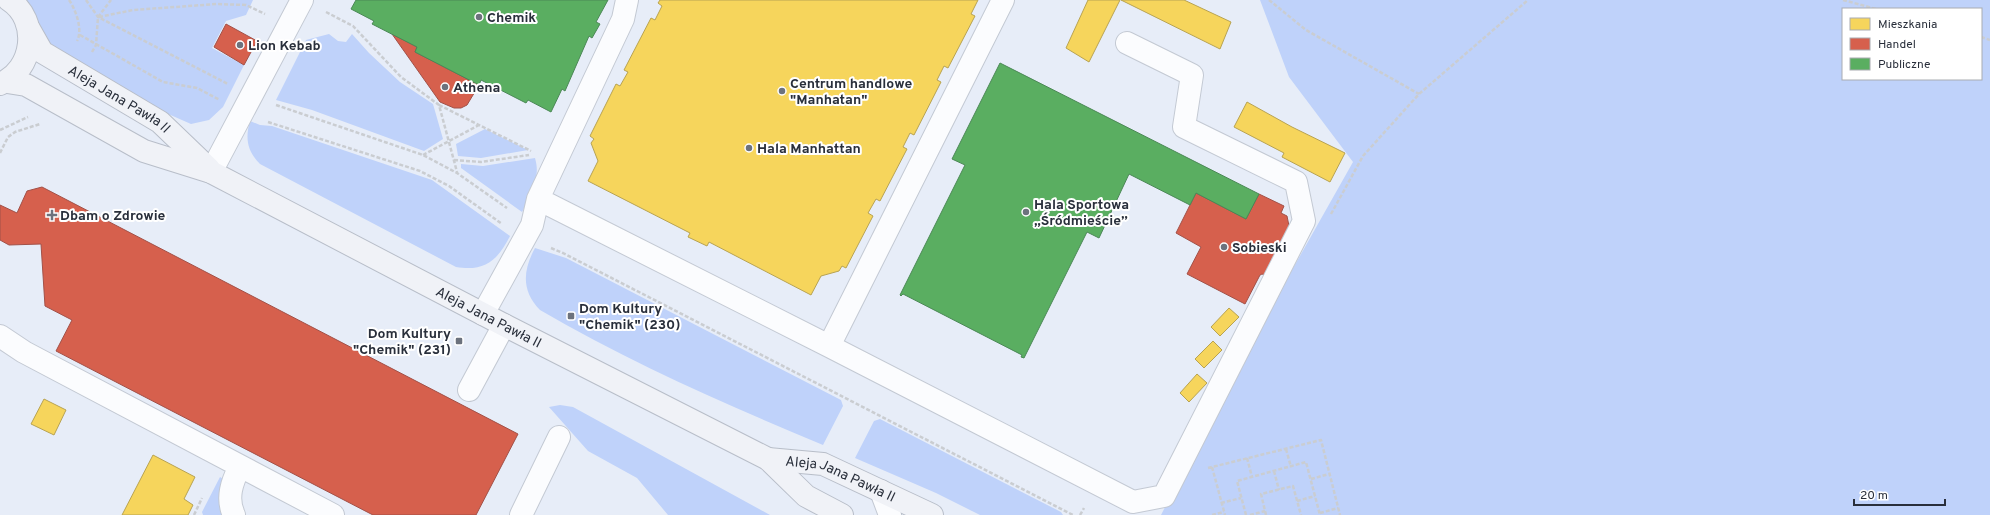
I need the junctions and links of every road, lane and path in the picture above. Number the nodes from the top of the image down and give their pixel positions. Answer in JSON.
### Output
{"nodes":[{"id":1,"x":86,"y":0,"type":"edge"},
{"id":2,"x":302,"y":0,"type":"edge"},
{"id":3,"x":627,"y":0,"type":"edge"},
{"id":4,"x":1003,"y":0,"type":"edge"},
{"id":5,"x":1269,"y":0,"type":"edge"},
{"id":6,"x":1528,"y":0,"type":"edge"},
{"id":7,"x":1843,"y":0,"type":"edge"},
{"id":8,"x":1872,"y":8,"type":"edge"},
{"id":9,"x":20,"y":11,"type":"edge"},
{"id":10,"x":325,"y":11,"type":"dead end"},
{"id":11,"x":98,"y":17,"type":"junction"},
{"id":12,"x":289,"y":26,"type":"junction"},
{"id":13,"x":80,"y":36,"type":"dead end"},
{"id":14,"x":1127,"y":43,"type":"dead end"},
{"id":15,"x":3,"y":83,"type":"edge"},
{"id":16,"x":1419,"y":94,"type":"junction"},
{"id":17,"x":248,"y":104,"type":"junction"},
{"id":18,"x":439,"y":105,"type":"junction"},
{"id":19,"x":479,"y":125,"type":"junction"},
{"id":20,"x":448,"y":141,"type":"junction"},
{"id":21,"x":534,"y":152,"type":"dead end"},
{"id":22,"x":423,"y":156,"type":"junction"},
{"id":23,"x":454,"y":160,"type":"junction"},
{"id":24,"x":554,"y":165,"type":"junction"},
{"id":25,"x":211,"y":172,"type":"junction"},
{"id":26,"x":457,"y":173,"type":"junction"},
{"id":27,"x":538,"y":199,"type":"junction"},
{"id":28,"x":1330,"y":217,"type":"dead end"},
{"id":29,"x":528,"y":231,"type":"junction"},
{"id":30,"x":483,"y":314,"type":"junction"},
{"id":31,"x":504,"y":325,"type":"junction"},
{"id":32,"x":0,"y":336,"type":"edge"},
{"id":33,"x":829,"y":346,"type":"junction"},
{"id":34,"x":469,"y":390,"type":"dead end"},
{"id":35,"x":559,"y":437,"type":"dead end"},
{"id":36,"x":1286,"y":449,"type":"junction"},
{"id":37,"x":1247,"y":458,"type":"junction"},
{"id":38,"x":768,"y":459,"type":"junction"},
{"id":39,"x":240,"y":466,"type":"junction"},
{"id":40,"x":1212,"y":467,"type":"junction"},
{"id":41,"x":1291,"y":467,"type":"junction"},
{"id":42,"x":1274,"y":471,"type":"junction"},
{"id":43,"x":1330,"y":474,"type":"junction"},
{"id":44,"x":1174,"y":477,"type":"junction"},
{"id":45,"x":1252,"y":477,"type":"junction"},
{"id":46,"x":1311,"y":479,"type":"junction"},
{"id":47,"x":1279,"y":490,"type":"junction"},
{"id":48,"x":881,"y":491,"type":"junction"},
{"id":49,"x":1315,"y":496,"type":"junction"},
{"id":50,"x":1241,"y":498,"type":"junction"},
{"id":51,"x":1297,"y":501,"type":"junction"},
{"id":52,"x":1222,"y":503,"type":"junction"},
{"id":53,"x":1085,"y":506,"type":"dead end"},
{"id":54,"x":1338,"y":508,"type":"junction"},
{"id":55,"x":1265,"y":511,"type":"junction"},
{"id":56,"x":1224,"y":513,"type":"edge"},
{"id":57,"x":1320,"y":514,"type":"edge"},
{"id":58,"x":234,"y":515,"type":"edge"},
{"id":59,"x":333,"y":515,"type":"edge"},
{"id":60,"x":521,"y":515,"type":"edge"},
{"id":61,"x":842,"y":515,"type":"edge"},
{"id":62,"x":890,"y":515,"type":"edge"},
{"id":63,"x":932,"y":515,"type":"edge"},
{"id":64,"x":1073,"y":515,"type":"edge"},
{"id":65,"x":1080,"y":515,"type":"edge"},
{"id":66,"x":1212,"y":515,"type":"edge"},
{"id":67,"x":1246,"y":515,"type":"edge"},
{"id":68,"x":1250,"y":515,"type":"edge"},
{"id":69,"x":1266,"y":515,"type":"edge"},
{"id":70,"x":1301,"y":515,"type":"edge"},
{"id":71,"x":1340,"y":515,"type":"edge"}],
"edges":[{"from":1,"to":11,"type":"path"},
{"from":2,"to":12,"type":"street"},
{"from":3,"to":24,"type":"street"},
{"from":4,"to":33,"type":"street"},
{"from":5,"to":16,"type":"path"},
{"from":6,"to":16,"type":"path"},
{"from":7,"to":8,"type":"path"},
{"from":9,"to":15,"type":"main road"},
{"from":9,"to":25,"type":"main road","name":"Aleja Jana Pawła II"},
{"from":10,"to":18,"type":"path"},
{"from":11,"to":12,"type":"path"},
{"from":11,"to":17,"type":"path"},
{"from":12,"to":17,"type":"street"},
{"from":13,"to":17,"type":"path"},
{"from":14,"to":44,"type":"street"},
{"from":15,"to":25,"type":"main road","name":"Aleja Jana Pawła II"},
{"from":16,"to":28,"type":"path"},
{"from":17,"to":22,"type":"path"},
{"from":17,"to":25,"type":"street"},
{"from":17,"to":29,"type":"path"},
{"from":18,"to":19,"type":"path"},
{"from":18,"to":20,"type":"path"},
{"from":19,"to":20,"type":"path"},
{"from":19,"to":21,"type":"path"},
{"from":20,"to":22,"type":"path"},
{"from":20,"to":23,"type":"path"},
{"from":22,"to":26,"type":"path"},
{"from":23,"to":24,"type":"path"},
{"from":23,"to":26,"type":"path"},
{"from":24,"to":27,"type":"street"},
{"from":25,"to":30,"type":"main road","name":"Aleja Jana Pawła II"},
{"from":26,"to":29,"type":"path"},
{"from":27,"to":29,"type":"street"},
{"from":27,"to":33,"type":"street"},
{"from":29,"to":30,"type":"street"},
{"from":29,"to":64,"type":"path"},
{"from":30,"to":31,"type":"main road","name":"Aleja Jana Pawła II"},
{"from":31,"to":34,"type":"street"},
{"from":31,"to":38,"type":"main road","name":"Aleja Jana Pawła II"},
{"from":32,"to":39,"type":"street"},
{"from":33,"to":44,"type":"street"},
{"from":35,"to":60,"type":"street"},
{"from":36,"to":37,"type":"path"},
{"from":36,"to":41,"type":"path"},
{"from":36,"to":43,"type":"path"},
{"from":37,"to":40,"type":"path"},
{"from":37,"to":45,"type":"path"},
{"from":38,"to":48,"type":"main road","name":"Aleja Jana Pawła II"},
{"from":38,"to":61,"type":"main road","name":"Aleja Jana Pawła II"},
{"from":39,"to":58,"type":"street"},
{"from":39,"to":59,"type":"street"},
{"from":40,"to":44,"type":"path"},
{"from":40,"to":52,"type":"path"},
{"from":41,"to":42,"type":"path"},
{"from":41,"to":46,"type":"path"},
{"from":42,"to":45,"type":"path"},
{"from":42,"to":47,"type":"path"},
{"from":43,"to":46,"type":"path"},
{"from":43,"to":54,"type":"path"},
{"from":45,"to":50,"type":"path"},
{"from":46,"to":49,"type":"path"},
{"from":47,"to":51,"type":"path"},
{"from":47,"to":55,"type":"path"},
{"from":48,"to":62,"type":"street"},
{"from":48,"to":63,"type":"main road","name":"Aleja Jana Pawła II"},
{"from":49,"to":51,"type":"path"},
{"from":49,"to":57,"type":"path"},
{"from":50,"to":52,"type":"path"},
{"from":50,"to":67,"type":"path"},
{"from":51,"to":70,"type":"path"},
{"from":52,"to":56,"type":"path"},
{"from":53,"to":65,"type":"path"},
{"from":54,"to":57,"type":"path"},
{"from":54,"to":71,"type":"path"},
{"from":55,"to":68,"type":"path"},
{"from":55,"to":69,"type":"path"},
{"from":56,"to":66,"type":"path"}]}
